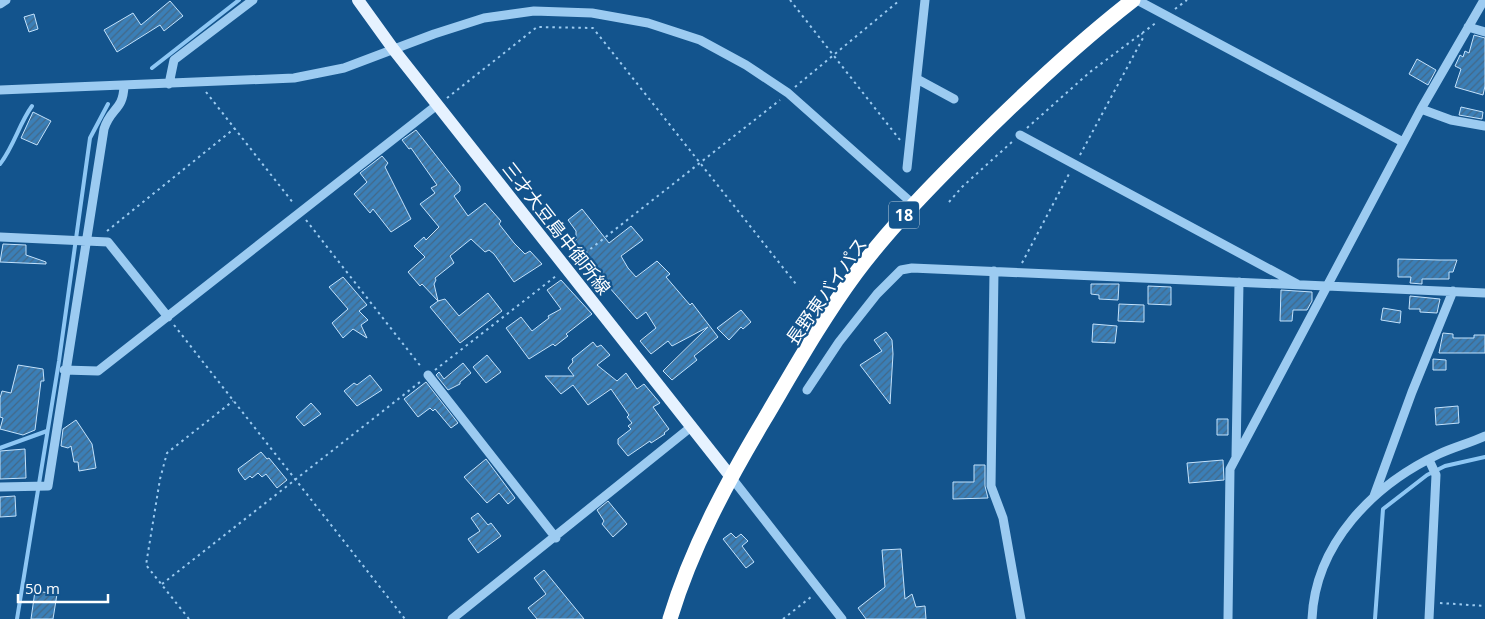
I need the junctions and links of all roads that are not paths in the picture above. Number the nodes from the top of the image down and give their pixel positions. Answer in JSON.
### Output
{"nodes":[{"id":1,"x":6,"y":0,"type":"edge"},
{"id":2,"x":253,"y":0,"type":"edge"},
{"id":3,"x":358,"y":0,"type":"edge"},
{"id":4,"x":925,"y":0,"type":"edge"},
{"id":5,"x":1133,"y":0,"type":"edge"},
{"id":6,"x":1137,"y":0,"type":"edge"},
{"id":7,"x":1484,"y":0,"type":"edge"},
{"id":8,"x":0,"y":4,"type":"edge"},
{"id":9,"x":1468,"y":27,"type":"junction"},
{"id":10,"x":1485,"y":32,"type":"edge"},
{"id":11,"x":394,"y":50,"type":"junction"},
{"id":12,"x":917,"y":79,"type":"junction"},
{"id":13,"x":169,"y":84,"type":"junction"},
{"id":14,"x":124,"y":86,"type":"junction"},
{"id":15,"x":0,"y":90,"type":"edge"},
{"id":16,"x":954,"y":99,"type":"dead end"},
{"id":17,"x":437,"y":105,"type":"junction"},
{"id":18,"x":1421,"y":109,"type":"junction"},
{"id":19,"x":1485,"y":126,"type":"edge"},
{"id":20,"x":1020,"y":135,"type":"road end"},
{"id":21,"x":1403,"y":142,"type":"junction"},
{"id":22,"x":907,"y":168,"type":"dead end"},
{"id":23,"x":914,"y":204,"type":"junction"},
{"id":24,"x":0,"y":237,"type":"edge"},
{"id":25,"x":87,"y":240,"type":"junction"},
{"id":26,"x":994,"y":272,"type":"junction"},
{"id":27,"x":1239,"y":282,"type":"junction"},
{"id":28,"x":1300,"y":285,"type":"junction"},
{"id":29,"x":1327,"y":286,"type":"junction"},
{"id":30,"x":1453,"y":291,"type":"junction"},
{"id":31,"x":1485,"y":293,"type":"edge"},
{"id":32,"x":168,"y":317,"type":"junction"},
{"id":33,"x":64,"y":370,"type":"junction"},
{"id":34,"x":428,"y":375,"type":"road end"},
{"id":35,"x":807,"y":390,"type":"dead end"},
{"id":36,"x":691,"y":427,"type":"junction"},
{"id":37,"x":1485,"y":436,"type":"edge"},
{"id":38,"x":1236,"y":459,"type":"junction"},
{"id":39,"x":1431,"y":462,"type":"junction"},
{"id":40,"x":731,"y":477,"type":"junction"},
{"id":41,"x":0,"y":487,"type":"edge"},
{"id":42,"x":1374,"y":498,"type":"junction"},
{"id":43,"x":556,"y":538,"type":"junction"},
{"id":44,"x":452,"y":619,"type":"edge"},
{"id":45,"x":670,"y":619,"type":"edge"},
{"id":46,"x":842,"y":619,"type":"edge"},
{"id":47,"x":1021,"y":619,"type":"edge"},
{"id":48,"x":1228,"y":619,"type":"edge"},
{"id":49,"x":1312,"y":619,"type":"edge"},
{"id":50,"x":1429,"y":619,"type":"edge"}],
"edges":[{"from":1,"to":8,"type":"street"},
{"from":2,"to":13,"type":"street"},
{"from":3,"to":11,"type":"main road","name":"三才大豆島中御所線"},
{"from":4,"to":12,"type":"street"},
{"from":5,"to":23,"type":"highway","name":"長野東バイパス","number":"18"},
{"from":6,"to":21,"type":"street"},
{"from":7,"to":9,"type":"street"},
{"from":9,"to":10,"type":"street"},
{"from":9,"to":18,"type":"street"},
{"from":11,"to":13,"type":"street"},
{"from":11,"to":17,"type":"main road","name":"三才大豆島中御所線"},
{"from":11,"to":23,"type":"street"},
{"from":12,"to":16,"type":"street"},
{"from":12,"to":22,"type":"street"},
{"from":13,"to":14,"type":"street"},
{"from":14,"to":15,"type":"street"},
{"from":14,"to":25,"type":"street"},
{"from":17,"to":32,"type":"street"},
{"from":17,"to":36,"type":"main road","name":"三才大豆島中御所線"},
{"from":18,"to":19,"type":"street"},
{"from":18,"to":21,"type":"street"},
{"from":20,"to":28,"type":"street"},
{"from":21,"to":29,"type":"street"},
{"from":23,"to":40,"type":"highway","name":"長野東バイパス","number":"18"},
{"from":24,"to":25,"type":"street"},
{"from":25,"to":32,"type":"street"},
{"from":25,"to":33,"type":"street"},
{"from":26,"to":27,"type":"street"},
{"from":26,"to":35,"type":"street"},
{"from":26,"to":47,"type":"street"},
{"from":27,"to":28,"type":"street"},
{"from":27,"to":38,"type":"street"},
{"from":28,"to":29,"type":"street"},
{"from":29,"to":30,"type":"street"},
{"from":29,"to":38,"type":"street"},
{"from":30,"to":31,"type":"street"},
{"from":30,"to":42,"type":"street"},
{"from":32,"to":33,"type":"street"},
{"from":33,"to":41,"type":"street"},
{"from":34,"to":43,"type":"street"},
{"from":36,"to":40,"type":"main road","name":"三才大豆島中御所線"},
{"from":36,"to":43,"type":"street"},
{"from":37,"to":39,"type":"street"},
{"from":38,"to":48,"type":"street"},
{"from":39,"to":42,"type":"street"},
{"from":39,"to":50,"type":"street"},
{"from":40,"to":45,"type":"highway","name":"長野東バイパス","number":"18"},
{"from":40,"to":46,"type":"street"},
{"from":42,"to":49,"type":"street"},
{"from":43,"to":44,"type":"street"}]}
